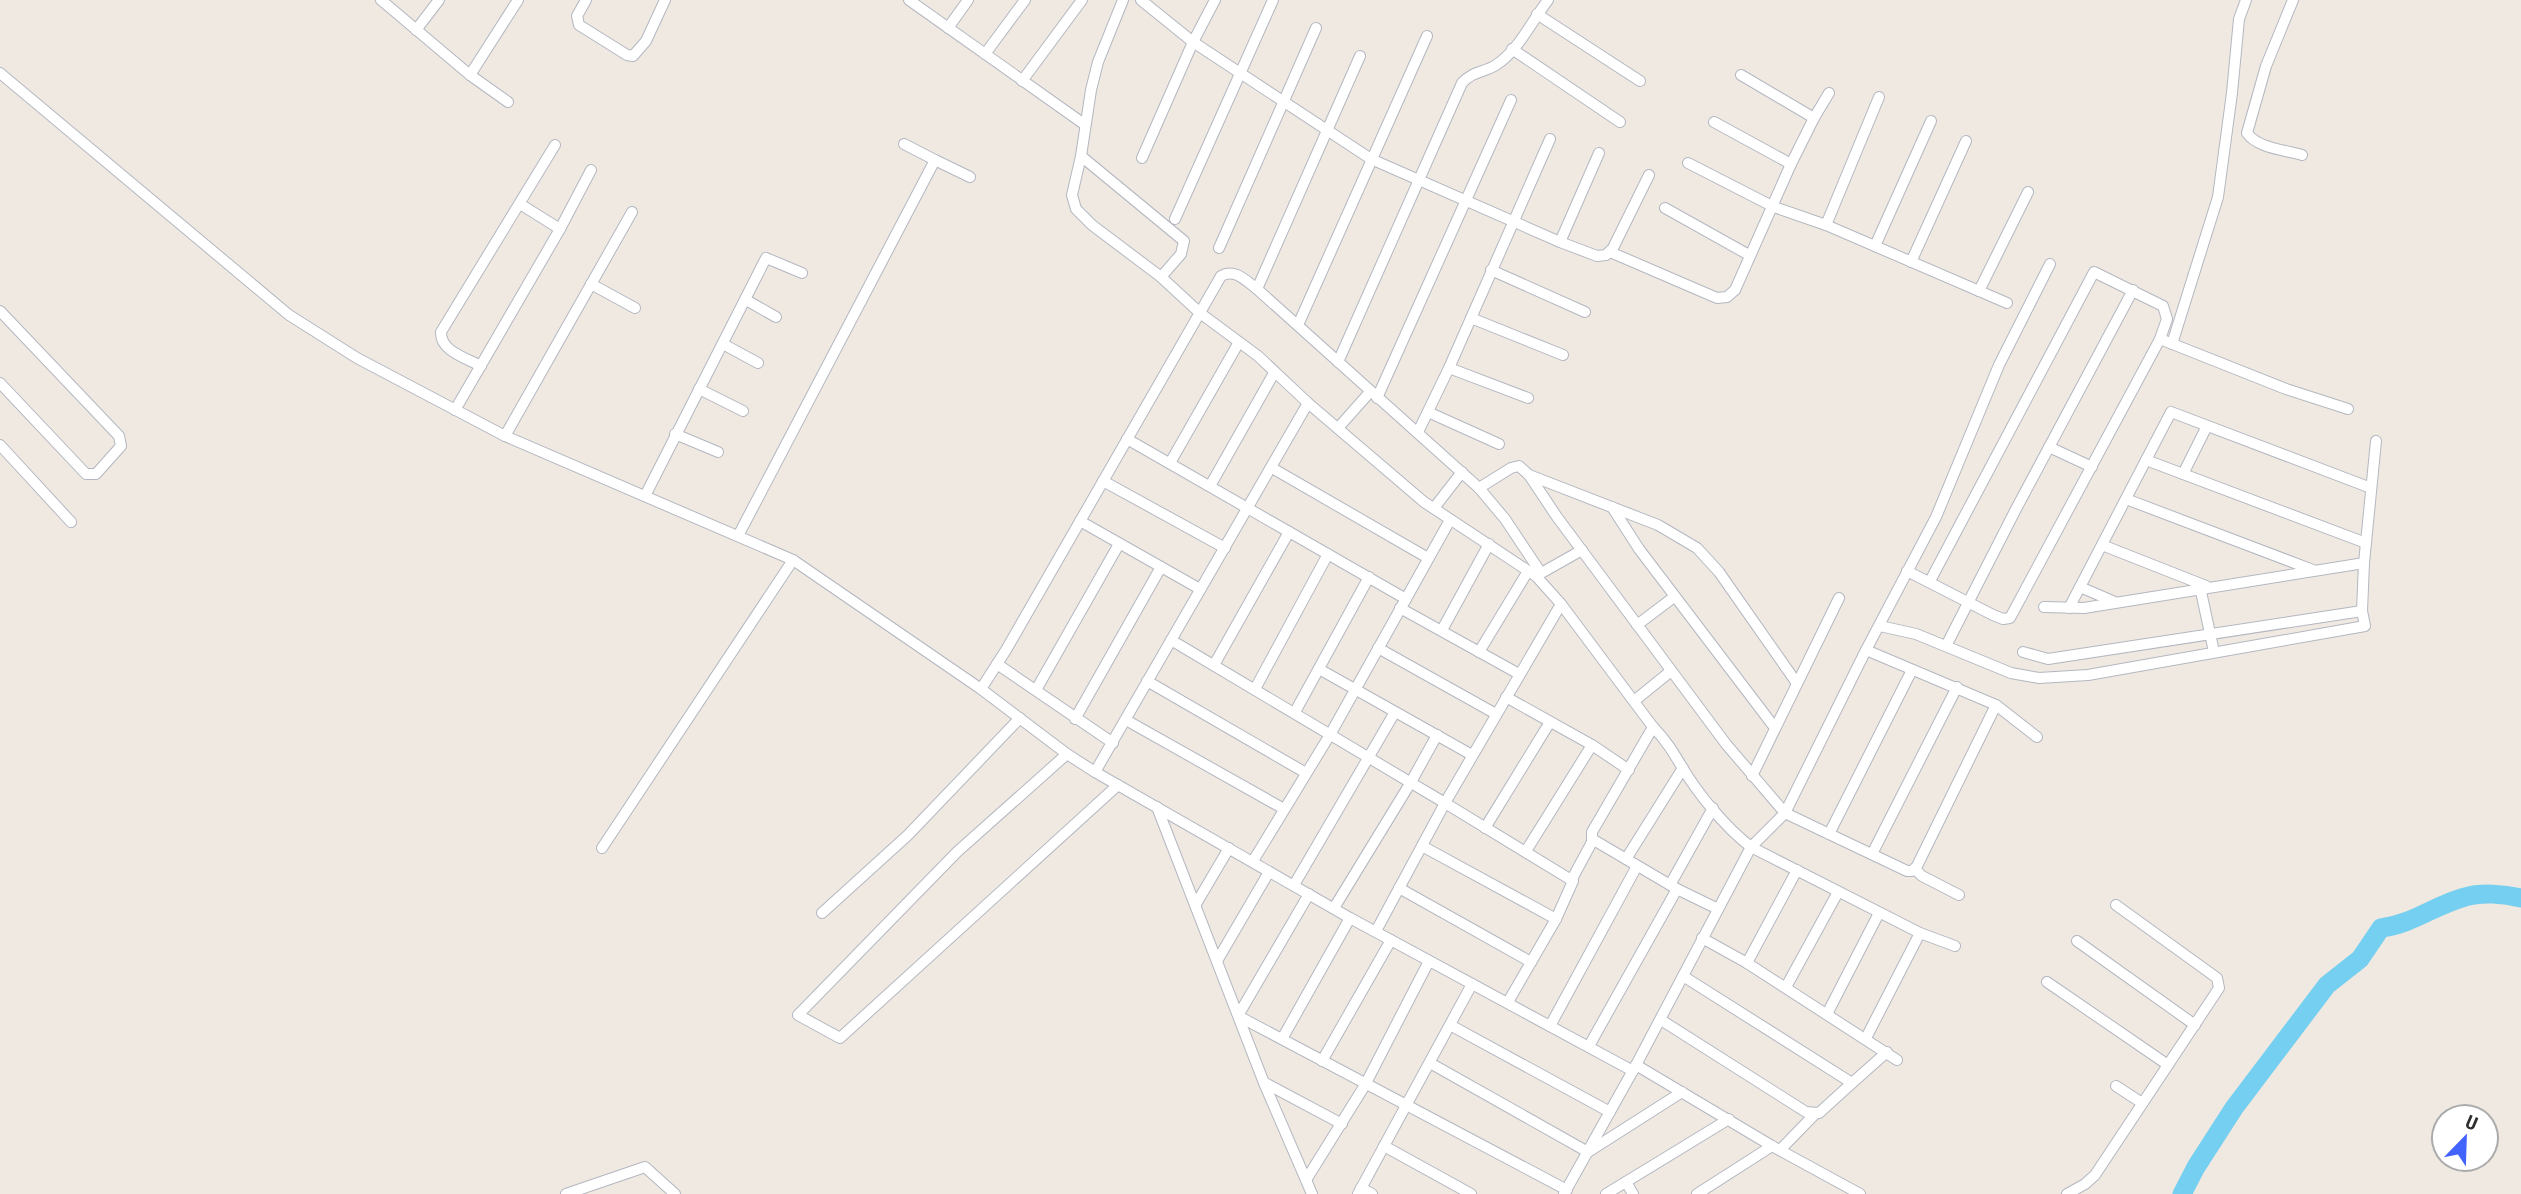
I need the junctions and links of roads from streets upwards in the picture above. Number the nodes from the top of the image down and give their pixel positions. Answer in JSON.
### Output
{"nodes":[{"id":1,"x":439,"y":0,"type":"edge"},
{"id":2,"x":504,"y":0,"type":"edge"},
{"id":3,"x":586,"y":0,"type":"edge"},
{"id":4,"x":665,"y":0,"type":"edge"},
{"id":5,"x":909,"y":0,"type":"edge"},
{"id":6,"x":968,"y":0,"type":"edge"},
{"id":7,"x":1025,"y":0,"type":"edge"},
{"id":8,"x":1082,"y":0,"type":"edge"},
{"id":9,"x":1123,"y":0,"type":"edge"},
{"id":10,"x":1141,"y":0,"type":"edge"},
{"id":11,"x":1215,"y":0,"type":"edge"},
{"id":12,"x":1273,"y":0,"type":"edge"},
{"id":13,"x":1548,"y":0,"type":"edge"},
{"id":14,"x":2246,"y":0,"type":"edge"},
{"id":15,"x":2293,"y":0,"type":"edge"},
{"id":16,"x":385,"y":1,"type":"edge"},
{"id":17,"x":516,"y":4,"type":"edge"},
{"id":18,"x":1537,"y":14,"type":"junction"},
{"id":19,"x":948,"y":28,"type":"junction"},
{"id":20,"x":1317,"y":28,"type":"dead end"},
{"id":21,"x":416,"y":30,"type":"junction"},
{"id":22,"x":1427,"y":36,"type":"dead end"},
{"id":23,"x":1189,"y":38,"type":"junction"},
{"id":24,"x":1512,"y":49,"type":"junction"},
{"id":25,"x":985,"y":54,"type":"junction"},
{"id":26,"x":1360,"y":56,"type":"dead end"},
{"id":27,"x":1241,"y":72,"type":"junction"},
{"id":28,"x":0,"y":73,"type":"edge"},
{"id":29,"x":470,"y":75,"type":"junction"},
{"id":30,"x":1741,"y":75,"type":"dead end"},
{"id":31,"x":1022,"y":81,"type":"junction"},
{"id":32,"x":1640,"y":81,"type":"dead end"},
{"id":33,"x":1829,"y":93,"type":"dead end"},
{"id":34,"x":1879,"y":97,"type":"dead end"},
{"id":35,"x":1511,"y":100,"type":"dead end"},
{"id":36,"x":508,"y":102,"type":"dead end"},
{"id":37,"x":1283,"y":103,"type":"junction"},
{"id":38,"x":1814,"y":118,"type":"junction"},
{"id":39,"x":1931,"y":121,"type":"dead end"},
{"id":40,"x":1620,"y":122,"type":"dead end"},
{"id":41,"x":1714,"y":122,"type":"dead end"},
{"id":42,"x":1084,"y":124,"type":"junction"},
{"id":43,"x":1328,"y":131,"type":"junction"},
{"id":44,"x":1550,"y":139,"type":"dead end"},
{"id":45,"x":1966,"y":141,"type":"dead end"},
{"id":46,"x":904,"y":144,"type":"dead end"},
{"id":47,"x":555,"y":145,"type":"dead end"},
{"id":48,"x":1599,"y":153,"type":"dead end"},
{"id":49,"x":2302,"y":155,"type":"dead end"},
{"id":50,"x":1081,"y":156,"type":"junction"},
{"id":51,"x":1142,"y":158,"type":"dead end"},
{"id":52,"x":1371,"y":159,"type":"junction"},
{"id":53,"x":935,"y":160,"type":"junction"},
{"id":54,"x":1688,"y":163,"type":"dead end"},
{"id":55,"x":1791,"y":164,"type":"junction"},
{"id":56,"x":591,"y":170,"type":"dead end"},
{"id":57,"x":1649,"y":175,"type":"dead end"},
{"id":58,"x":970,"y":177,"type":"dead end"},
{"id":59,"x":1418,"y":181,"type":"junction"},
{"id":60,"x":2028,"y":192,"type":"dead end"},
{"id":61,"x":1466,"y":201,"type":"junction"},
{"id":62,"x":520,"y":204,"type":"junction"},
{"id":63,"x":1774,"y":207,"type":"junction"},
{"id":64,"x":1665,"y":208,"type":"dead end"},
{"id":65,"x":632,"y":212,"type":"dead end"},
{"id":66,"x":1175,"y":219,"type":"dead end"},
{"id":67,"x":1513,"y":220,"type":"junction"},
{"id":68,"x":1826,"y":225,"type":"junction"},
{"id":69,"x":560,"y":229,"type":"junction"},
{"id":70,"x":1560,"y":242,"type":"junction"},
{"id":71,"x":1875,"y":246,"type":"junction"},
{"id":72,"x":1219,"y":248,"type":"dead end"},
{"id":73,"x":1610,"y":252,"type":"junction"},
{"id":74,"x":1749,"y":255,"type":"junction"},
{"id":75,"x":1911,"y":262,"type":"junction"},
{"id":76,"x":2050,"y":264,"type":"dead end"},
{"id":77,"x":1491,"y":270,"type":"junction"},
{"id":78,"x":802,"y":273,"type":"dead end"},
{"id":79,"x":1161,"y":277,"type":"junction"},
{"id":80,"x":591,"y":284,"type":"junction"},
{"id":81,"x":1257,"y":289,"type":"junction"},
{"id":82,"x":2133,"y":290,"type":"junction"},
{"id":83,"x":1979,"y":291,"type":"junction"},
{"id":84,"x":746,"y":300,"type":"junction"},
{"id":85,"x":2007,"y":303,"type":"dead end"},
{"id":86,"x":635,"y":308,"type":"dead end"},
{"id":87,"x":0,"y":311,"type":"edge"},
{"id":88,"x":1585,"y":312,"type":"dead end"},
{"id":89,"x":1200,"y":313,"type":"junction"},
{"id":90,"x":776,"y":317,"type":"dead end"},
{"id":91,"x":1471,"y":318,"type":"junction"},
{"id":92,"x":1298,"y":325,"type":"junction"},
{"id":93,"x":2160,"y":340,"type":"junction"},
{"id":94,"x":1239,"y":342,"type":"junction"},
{"id":95,"x":723,"y":344,"type":"junction"},
{"id":96,"x":2172,"y":344,"type":"junction"},
{"id":97,"x":1563,"y":355,"type":"dead end"},
{"id":98,"x":1338,"y":362,"type":"junction"},
{"id":99,"x":758,"y":363,"type":"dead end"},
{"id":100,"x":481,"y":366,"type":"junction"},
{"id":101,"x":1449,"y":368,"type":"junction"},
{"id":102,"x":1275,"y":373,"type":"junction"},
{"id":103,"x":0,"y":383,"type":"edge"},
{"id":104,"x":699,"y":389,"type":"junction"},
{"id":105,"x":1373,"y":395,"type":"junction"},
{"id":106,"x":1528,"y":398,"type":"dead end"},
{"id":107,"x":1308,"y":403,"type":"junction"},
{"id":108,"x":2348,"y":409,"type":"dead end"},
{"id":109,"x":455,"y":410,"type":"junction"},
{"id":110,"x":743,"y":411,"type":"dead end"},
{"id":111,"x":1428,"y":412,"type":"junction"},
{"id":112,"x":2207,"y":426,"type":"junction"},
{"id":113,"x":1338,"y":428,"type":"junction"},
{"id":114,"x":1418,"y":432,"type":"junction"},
{"id":115,"x":675,"y":434,"type":"junction"},
{"id":116,"x":505,"y":436,"type":"junction"},
{"id":117,"x":1127,"y":439,"type":"junction"},
{"id":118,"x":2376,"y":440,"type":"dead end"},
{"id":119,"x":1499,"y":444,"type":"dead end"},
{"id":120,"x":0,"y":445,"type":"edge"},
{"id":121,"x":2049,"y":447,"type":"junction"},
{"id":122,"x":718,"y":452,"type":"dead end"},
{"id":123,"x":2146,"y":460,"type":"junction"},
{"id":124,"x":1170,"y":463,"type":"junction"},
{"id":125,"x":2092,"y":467,"type":"junction"},
{"id":126,"x":1272,"y":468,"type":"junction"},
{"id":127,"x":1462,"y":472,"type":"junction"},
{"id":128,"x":2183,"y":474,"type":"junction"},
{"id":129,"x":1529,"y":475,"type":"junction"},
{"id":130,"x":1103,"y":481,"type":"junction"},
{"id":131,"x":1210,"y":486,"type":"junction"},
{"id":132,"x":1479,"y":488,"type":"junction"},
{"id":133,"x":2371,"y":488,"type":"junction"},
{"id":134,"x":645,"y":496,"type":"junction"},
{"id":135,"x":2126,"y":499,"type":"junction"},
{"id":136,"x":1611,"y":507,"type":"junction"},
{"id":137,"x":1434,"y":508,"type":"junction"},
{"id":138,"x":1247,"y":509,"type":"junction"},
{"id":139,"x":1450,"y":520,"type":"junction"},
{"id":140,"x":1080,"y":521,"type":"junction"},
{"id":141,"x":71,"y":522,"type":"dead end"},
{"id":142,"x":1289,"y":532,"type":"junction"},
{"id":143,"x":738,"y":536,"type":"junction"},
{"id":144,"x":2366,"y":543,"type":"junction"},
{"id":145,"x":1119,"y":544,"type":"junction"},
{"id":146,"x":1489,"y":544,"type":"junction"},
{"id":147,"x":2102,"y":545,"type":"junction"},
{"id":148,"x":1225,"y":548,"type":"junction"},
{"id":149,"x":1582,"y":550,"type":"junction"},
{"id":150,"x":1328,"y":554,"type":"junction"},
{"id":151,"x":1428,"y":558,"type":"junction"},
{"id":152,"x":793,"y":560,"type":"junction"},
{"id":153,"x":2364,"y":563,"type":"junction"},
{"id":154,"x":1161,"y":567,"type":"junction"},
{"id":155,"x":2314,"y":570,"type":"junction"},
{"id":156,"x":1907,"y":571,"type":"junction"},
{"id":157,"x":1535,"y":573,"type":"junction"},
{"id":158,"x":1369,"y":577,"type":"junction"},
{"id":159,"x":1930,"y":582,"type":"junction"},
{"id":160,"x":2080,"y":587,"type":"junction"},
{"id":161,"x":2203,"y":587,"type":"junction"},
{"id":162,"x":1200,"y":589,"type":"junction"},
{"id":163,"x":1674,"y":597,"type":"junction"},
{"id":164,"x":1839,"y":598,"type":"dead end"},
{"id":165,"x":2115,"y":602,"type":"junction"},
{"id":166,"x":1403,"y":603,"type":"junction"},
{"id":167,"x":1969,"y":603,"type":"junction"},
{"id":168,"x":1561,"y":604,"type":"junction"},
{"id":169,"x":2044,"y":607,"type":"dead end"},
{"id":170,"x":2069,"y":608,"type":"junction"},
{"id":171,"x":2362,"y":611,"type":"junction"},
{"id":172,"x":1637,"y":625,"type":"junction"},
{"id":173,"x":1880,"y":626,"type":"junction"},
{"id":174,"x":1442,"y":630,"type":"junction"},
{"id":175,"x":2211,"y":634,"type":"junction"},
{"id":176,"x":1171,"y":640,"type":"junction"},
{"id":177,"x":1946,"y":646,"type":"junction"},
{"id":178,"x":1378,"y":648,"type":"junction"},
{"id":179,"x":1866,"y":650,"type":"junction"},
{"id":180,"x":1479,"y":652,"type":"junction"},
{"id":181,"x":2023,"y":652,"type":"dead end"},
{"id":182,"x":2214,"y":652,"type":"junction"},
{"id":183,"x":998,"y":664,"type":"junction"},
{"id":184,"x":1214,"y":665,"type":"junction"},
{"id":185,"x":1318,"y":669,"type":"junction"},
{"id":186,"x":1912,"y":670,"type":"junction"},
{"id":187,"x":1671,"y":671,"type":"junction"},
{"id":188,"x":1519,"y":674,"type":"junction"},
{"id":189,"x":1147,"y":681,"type":"junction"},
{"id":190,"x":1796,"y":682,"type":"junction"},
{"id":191,"x":1957,"y":687,"type":"junction"},
{"id":192,"x":981,"y":689,"type":"junction"},
{"id":193,"x":1255,"y":689,"type":"junction"},
{"id":194,"x":1036,"y":690,"type":"junction"},
{"id":195,"x":1355,"y":690,"type":"junction"},
{"id":196,"x":1506,"y":696,"type":"junction"},
{"id":197,"x":1634,"y":701,"type":"junction"},
{"id":198,"x":1996,"y":705,"type":"junction"},
{"id":199,"x":1295,"y":712,"type":"junction"},
{"id":200,"x":1395,"y":712,"type":"junction"},
{"id":201,"x":1496,"y":714,"type":"junction"},
{"id":202,"x":1020,"y":718,"type":"junction"},
{"id":203,"x":1075,"y":719,"type":"junction"},
{"id":204,"x":1126,"y":720,"type":"junction"},
{"id":205,"x":1550,"y":722,"type":"junction"},
{"id":206,"x":1653,"y":727,"type":"junction"},
{"id":207,"x":1774,"y":728,"type":"junction"},
{"id":208,"x":1331,"y":733,"type":"junction"},
{"id":209,"x":1437,"y":735,"type":"junction"},
{"id":210,"x":2036,"y":737,"type":"dead end"},
{"id":211,"x":1113,"y":743,"type":"junction"},
{"id":212,"x":1592,"y":745,"type":"junction"},
{"id":213,"x":1067,"y":754,"type":"junction"},
{"id":214,"x":1472,"y":755,"type":"junction"},
{"id":215,"x":1370,"y":757,"type":"junction"},
{"id":216,"x":1683,"y":768,"type":"junction"},
{"id":217,"x":1629,"y":770,"type":"junction"},
{"id":218,"x":1095,"y":772,"type":"junction"},
{"id":219,"x":1306,"y":773,"type":"junction"},
{"id":220,"x":1752,"y":776,"type":"junction"},
{"id":221,"x":1411,"y":782,"type":"junction"},
{"id":222,"x":1118,"y":785,"type":"junction"},
{"id":223,"x":1445,"y":803,"type":"junction"},
{"id":224,"x":1157,"y":806,"type":"junction"},
{"id":225,"x":1713,"y":808,"type":"junction"},
{"id":226,"x":1284,"y":809,"type":"junction"},
{"id":227,"x":1786,"y":813,"type":"junction"},
{"id":228,"x":1485,"y":828,"type":"junction"},
{"id":229,"x":1829,"y":834,"type":"junction"},
{"id":230,"x":1593,"y":840,"type":"junction"},
{"id":231,"x":1422,"y":846,"type":"junction"},
{"id":232,"x":1751,"y":847,"type":"junction"},
{"id":233,"x":602,"y":848,"type":"dead end"},
{"id":234,"x":1228,"y":848,"type":"junction"},
{"id":235,"x":1526,"y":851,"type":"junction"},
{"id":236,"x":1872,"y":854,"type":"junction"},
{"id":237,"x":1626,"y":859,"type":"junction"},
{"id":238,"x":1253,"y":861,"type":"junction"},
{"id":239,"x":1637,"y":866,"type":"junction"},
{"id":240,"x":1915,"y":869,"type":"junction"},
{"id":241,"x":1797,"y":870,"type":"junction"},
{"id":242,"x":1269,"y":872,"type":"junction"},
{"id":243,"x":1572,"y":880,"type":"junction"},
{"id":244,"x":1294,"y":885,"type":"junction"},
{"id":245,"x":1674,"y":886,"type":"junction"},
{"id":246,"x":1399,"y":888,"type":"junction"},
{"id":247,"x":1838,"y":892,"type":"junction"},
{"id":248,"x":1309,"y":894,"type":"junction"},
{"id":249,"x":1959,"y":895,"type":"dead end"},
{"id":250,"x":1196,"y":904,"type":"junction"},
{"id":251,"x":2116,"y":905,"type":"dead end"},
{"id":252,"x":1334,"y":908,"type":"junction"},
{"id":253,"x":1718,"y":909,"type":"junction"},
{"id":254,"x":822,"y":913,"type":"dead end"},
{"id":255,"x":1880,"y":913,"type":"junction"},
{"id":256,"x":1350,"y":918,"type":"junction"},
{"id":257,"x":1556,"y":919,"type":"junction"},
{"id":258,"x":1376,"y":931,"type":"junction"},
{"id":259,"x":1920,"y":933,"type":"junction"},
{"id":260,"x":1702,"y":938,"type":"junction"},
{"id":261,"x":1391,"y":940,"type":"junction"},
{"id":262,"x":2077,"y":941,"type":"dead end"},
{"id":263,"x":1955,"y":946,"type":"dead end"},
{"id":264,"x":1216,"y":961,"type":"junction"},
{"id":265,"x":1429,"y":961,"type":"junction"},
{"id":266,"x":1531,"y":962,"type":"junction"},
{"id":267,"x":1747,"y":962,"type":"junction"},
{"id":268,"x":1683,"y":976,"type":"junction"},
{"id":269,"x":2047,"y":982,"type":"dead end"},
{"id":270,"x":1472,"y":984,"type":"junction"},
{"id":271,"x":1786,"y":987,"type":"junction"},
{"id":272,"x":1508,"y":1002,"type":"junction"},
{"id":273,"x":1827,"y":1014,"type":"junction"},
{"id":274,"x":1240,"y":1016,"type":"junction"},
{"id":275,"x":1661,"y":1020,"type":"junction"},
{"id":276,"x":1450,"y":1025,"type":"junction"},
{"id":277,"x":2195,"y":1025,"type":"junction"},
{"id":278,"x":1550,"y":1026,"type":"junction"},
{"id":279,"x":1866,"y":1038,"type":"junction"},
{"id":280,"x":1282,"y":1039,"type":"junction"},
{"id":281,"x":1589,"y":1046,"type":"junction"},
{"id":282,"x":1886,"y":1052,"type":"junction"},
{"id":283,"x":1897,"y":1060,"type":"dead end"},
{"id":284,"x":1322,"y":1061,"type":"junction"},
{"id":285,"x":1430,"y":1063,"type":"junction"},
{"id":286,"x":2168,"y":1065,"type":"junction"},
{"id":287,"x":1635,"y":1068,"type":"junction"},
{"id":288,"x":1264,"y":1083,"type":"junction"},
{"id":289,"x":1852,"y":1083,"type":"junction"},
{"id":290,"x":1365,"y":1085,"type":"junction"},
{"id":291,"x":2116,"y":1086,"type":"dead end"},
{"id":292,"x":1682,"y":1092,"type":"junction"},
{"id":293,"x":2142,"y":1103,"type":"junction"},
{"id":294,"x":1406,"y":1106,"type":"junction"},
{"id":295,"x":1609,"y":1112,"type":"junction"},
{"id":296,"x":1815,"y":1114,"type":"junction"},
{"id":297,"x":1729,"y":1119,"type":"junction"},
{"id":298,"x":1342,"y":1124,"type":"junction"},
{"id":299,"x":1384,"y":1146,"type":"junction"},
{"id":300,"x":1776,"y":1148,"type":"junction"},
{"id":301,"x":1588,"y":1152,"type":"junction"},
{"id":302,"x":1306,"y":1180,"type":"junction"},
{"id":303,"x":1626,"y":1182,"type":"junction"},
{"id":304,"x":1360,"y":1191,"type":"edge"},
{"id":305,"x":1565,"y":1192,"type":"edge"},
{"id":306,"x":566,"y":1194,"type":"edge"},
{"id":307,"x":675,"y":1194,"type":"edge"},
{"id":308,"x":1312,"y":1194,"type":"edge"},
{"id":309,"x":1372,"y":1194,"type":"edge"},
{"id":310,"x":1471,"y":1194,"type":"edge"},
{"id":311,"x":1606,"y":1194,"type":"edge"},
{"id":312,"x":1633,"y":1194,"type":"edge"},
{"id":313,"x":1697,"y":1194,"type":"edge"},
{"id":314,"x":1860,"y":1194,"type":"edge"},
{"id":315,"x":2067,"y":1194,"type":"edge"}],
"edges":[{"from":1,"to":21,"type":"street"},
{"from":2,"to":17,"type":"street"},
{"from":3,"to":4,"type":"street"},
{"from":5,"to":19,"type":"street"},
{"from":6,"to":19,"type":"street"},
{"from":7,"to":25,"type":"street"},
{"from":8,"to":31,"type":"street"},
{"from":9,"to":42,"type":"street"},
{"from":10,"to":23,"type":"street"},
{"from":11,"to":23,"type":"street"},
{"from":12,"to":27,"type":"street"},
{"from":13,"to":18,"type":"street"},
{"from":14,"to":96,"type":"street"},
{"from":15,"to":49,"type":"street"},
{"from":16,"to":21,"type":"street"},
{"from":17,"to":29,"type":"street"},
{"from":18,"to":24,"type":"street"},
{"from":18,"to":32,"type":"street"},
{"from":19,"to":25,"type":"street"},
{"from":20,"to":37,"type":"street"},
{"from":21,"to":29,"type":"street"},
{"from":22,"to":52,"type":"street"},
{"from":23,"to":27,"type":"street"},
{"from":23,"to":51,"type":"street"},
{"from":24,"to":40,"type":"street"},
{"from":24,"to":59,"type":"street"},
{"from":25,"to":31,"type":"street"},
{"from":26,"to":43,"type":"street"},
{"from":27,"to":37,"type":"street"},
{"from":27,"to":66,"type":"street"},
{"from":28,"to":109,"type":"street"},
{"from":29,"to":36,"type":"street"},
{"from":30,"to":38,"type":"street"},
{"from":31,"to":42,"type":"street"},
{"from":33,"to":38,"type":"street"},
{"from":34,"to":68,"type":"street"},
{"from":35,"to":61,"type":"street"},
{"from":37,"to":43,"type":"street"},
{"from":37,"to":72,"type":"street"},
{"from":38,"to":55,"type":"street"},
{"from":39,"to":71,"type":"street"},
{"from":41,"to":55,"type":"street"},
{"from":42,"to":50,"type":"street"},
{"from":43,"to":52,"type":"street"},
{"from":43,"to":81,"type":"street"},
{"from":44,"to":67,"type":"street"},
{"from":45,"to":75,"type":"street"},
{"from":46,"to":53,"type":"street"},
{"from":47,"to":62,"type":"street"},
{"from":48,"to":70,"type":"street"},
{"from":50,"to":79,"type":"street"},
{"from":50,"to":79,"type":"street"},
{"from":52,"to":59,"type":"street"},
{"from":52,"to":92,"type":"street"},
{"from":53,"to":58,"type":"street"},
{"from":53,"to":143,"type":"street"},
{"from":54,"to":63,"type":"street"},
{"from":55,"to":63,"type":"street"},
{"from":56,"to":69,"type":"street"},
{"from":57,"to":73,"type":"street"},
{"from":59,"to":61,"type":"street"},
{"from":59,"to":98,"type":"street"},
{"from":60,"to":83,"type":"street"},
{"from":61,"to":67,"type":"street"},
{"from":61,"to":105,"type":"street"},
{"from":62,"to":69,"type":"street"},
{"from":62,"to":100,"type":"street"},
{"from":63,"to":68,"type":"street"},
{"from":63,"to":74,"type":"street"},
{"from":64,"to":74,"type":"street"},
{"from":65,"to":80,"type":"street"},
{"from":67,"to":70,"type":"street"},
{"from":67,"to":77,"type":"street"},
{"from":68,"to":71,"type":"street"},
{"from":69,"to":100,"type":"street"},
{"from":70,"to":73,"type":"street"},
{"from":71,"to":75,"type":"street"},
{"from":73,"to":74,"type":"street"},
{"from":75,"to":83,"type":"street"},
{"from":76,"to":156,"type":"street"},
{"from":77,"to":88,"type":"street"},
{"from":77,"to":91,"type":"street"},
{"from":78,"to":84,"type":"street"},
{"from":79,"to":89,"type":"street"},
{"from":80,"to":86,"type":"street"},
{"from":80,"to":116,"type":"street"},
{"from":81,"to":89,"type":"street"},
{"from":81,"to":92,"type":"street"},
{"from":82,"to":93,"type":"street"},
{"from":82,"to":121,"type":"street"},
{"from":82,"to":159,"type":"street"},
{"from":83,"to":85,"type":"street"},
{"from":84,"to":90,"type":"street"},
{"from":84,"to":95,"type":"street"},
{"from":87,"to":103,"type":"street"},
{"from":89,"to":94,"type":"street"},
{"from":89,"to":117,"type":"street"},
{"from":91,"to":97,"type":"street"},
{"from":91,"to":101,"type":"street"},
{"from":92,"to":98,"type":"street"},
{"from":93,"to":96,"type":"street"},
{"from":93,"to":125,"type":"street"},
{"from":94,"to":102,"type":"street"},
{"from":94,"to":124,"type":"street"},
{"from":95,"to":99,"type":"street"},
{"from":95,"to":104,"type":"street"},
{"from":96,"to":108,"type":"street"},
{"from":98,"to":105,"type":"street"},
{"from":100,"to":109,"type":"street"},
{"from":101,"to":106,"type":"street"},
{"from":101,"to":111,"type":"street"},
{"from":102,"to":107,"type":"street"},
{"from":102,"to":131,"type":"street"},
{"from":104,"to":110,"type":"street"},
{"from":104,"to":115,"type":"street"},
{"from":105,"to":113,"type":"street"},
{"from":105,"to":114,"type":"street"},
{"from":107,"to":113,"type":"street"},
{"from":107,"to":126,"type":"street"},
{"from":109,"to":116,"type":"street"},
{"from":111,"to":114,"type":"street"},
{"from":111,"to":119,"type":"street"},
{"from":112,"to":123,"type":"street"},
{"from":112,"to":128,"type":"street"},
{"from":112,"to":133,"type":"street"},
{"from":113,"to":137,"type":"street"},
{"from":114,"to":127,"type":"street"},
{"from":115,"to":122,"type":"street"},
{"from":115,"to":134,"type":"street"},
{"from":116,"to":134,"type":"street"},
{"from":117,"to":124,"type":"street"},
{"from":117,"to":130,"type":"street"},
{"from":118,"to":133,"type":"street"},
{"from":120,"to":141,"type":"street"},
{"from":121,"to":125,"type":"street"},
{"from":121,"to":167,"type":"street"},
{"from":123,"to":128,"type":"street"},
{"from":123,"to":135,"type":"street"},
{"from":124,"to":131,"type":"street"},
{"from":125,"to":167,"type":"street"},
{"from":126,"to":138,"type":"street"},
{"from":126,"to":151,"type":"street"},
{"from":127,"to":132,"type":"street"},
{"from":127,"to":137,"type":"street"},
{"from":128,"to":144,"type":"street"},
{"from":129,"to":132,"type":"street"},
{"from":129,"to":136,"type":"street"},
{"from":129,"to":149,"type":"street"},
{"from":130,"to":140,"type":"street"},
{"from":130,"to":148,"type":"street"},
{"from":131,"to":138,"type":"street"},
{"from":132,"to":157,"type":"street"},
{"from":133,"to":144,"type":"street"},
{"from":134,"to":143,"type":"street"},
{"from":135,"to":147,"type":"street"},
{"from":135,"to":155,"type":"street"},
{"from":136,"to":163,"type":"street"},
{"from":136,"to":190,"type":"street"},
{"from":137,"to":139,"type":"street"},
{"from":138,"to":142,"type":"street"},
{"from":138,"to":148,"type":"street"},
{"from":139,"to":146,"type":"street"},
{"from":139,"to":151,"type":"street"},
{"from":140,"to":145,"type":"street"},
{"from":140,"to":183,"type":"street"},
{"from":142,"to":150,"type":"street"},
{"from":142,"to":184,"type":"street"},
{"from":143,"to":152,"type":"street"},
{"from":144,"to":153,"type":"street"},
{"from":145,"to":154,"type":"street"},
{"from":145,"to":194,"type":"street"},
{"from":146,"to":157,"type":"street"},
{"from":146,"to":174,"type":"street"},
{"from":147,"to":160,"type":"street"},
{"from":147,"to":161,"type":"street"},
{"from":148,"to":162,"type":"street"},
{"from":149,"to":157,"type":"street"},
{"from":149,"to":172,"type":"street"},
{"from":150,"to":158,"type":"street"},
{"from":150,"to":193,"type":"street"},
{"from":151,"to":166,"type":"street"},
{"from":152,"to":192,"type":"street"},
{"from":152,"to":233,"type":"street"},
{"from":153,"to":155,"type":"street"},
{"from":153,"to":171,"type":"street"},
{"from":154,"to":162,"type":"street"},
{"from":154,"to":203,"type":"street"},
{"from":155,"to":161,"type":"street"},
{"from":156,"to":159,"type":"street"},
{"from":156,"to":173,"type":"street"},
{"from":157,"to":168,"type":"street"},
{"from":157,"to":180,"type":"street"},
{"from":158,"to":166,"type":"street"},
{"from":158,"to":185,"type":"street"},
{"from":159,"to":167,"type":"street"},
{"from":160,"to":165,"type":"street"},
{"from":160,"to":170,"type":"street"},
{"from":161,"to":165,"type":"street"},
{"from":161,"to":175,"type":"street"},
{"from":162,"to":176,"type":"street"},
{"from":163,"to":172,"type":"street"},
{"from":163,"to":207,"type":"street"},
{"from":164,"to":190,"type":"street"},
{"from":165,"to":170,"type":"street"},
{"from":166,"to":174,"type":"street"},
{"from":166,"to":178,"type":"street"},
{"from":167,"to":177,"type":"street"},
{"from":168,"to":188,"type":"street"},
{"from":168,"to":197,"type":"street"},
{"from":169,"to":170,"type":"street"},
{"from":171,"to":175,"type":"street"},
{"from":171,"to":182,"type":"street"},
{"from":172,"to":187,"type":"street"},
{"from":173,"to":177,"type":"street"},
{"from":173,"to":179,"type":"street"},
{"from":174,"to":180,"type":"street"},
{"from":175,"to":181,"type":"street"},
{"from":175,"to":182,"type":"street"},
{"from":176,"to":184,"type":"street"},
{"from":176,"to":189,"type":"street"},
{"from":177,"to":182,"type":"street"},
{"from":178,"to":195,"type":"street"},
{"from":178,"to":201,"type":"street"},
{"from":179,"to":186,"type":"street"},
{"from":179,"to":227,"type":"street"},
{"from":180,"to":188,"type":"street"},
{"from":183,"to":192,"type":"street"},
{"from":183,"to":194,"type":"street"},
{"from":184,"to":193,"type":"street"},
{"from":185,"to":195,"type":"street"},
{"from":185,"to":199,"type":"street"},
{"from":186,"to":191,"type":"street"},
{"from":186,"to":229,"type":"street"},
{"from":187,"to":197,"type":"street"},
{"from":187,"to":220,"type":"street"},
{"from":188,"to":196,"type":"street"},
{"from":189,"to":204,"type":"street"},
{"from":189,"to":219,"type":"street"},
{"from":190,"to":207,"type":"street"},
{"from":191,"to":198,"type":"street"},
{"from":191,"to":236,"type":"street"},
{"from":192,"to":202,"type":"street"},
{"from":193,"to":199,"type":"street"},
{"from":194,"to":203,"type":"street"},
{"from":195,"to":200,"type":"street"},
{"from":195,"to":208,"type":"street"},
{"from":196,"to":201,"type":"street"},
{"from":196,"to":205,"type":"street"},
{"from":197,"to":206,"type":"street"},
{"from":198,"to":210,"type":"street"},
{"from":198,"to":240,"type":"street"},
{"from":199,"to":208,"type":"street"},
{"from":200,"to":209,"type":"street"},
{"from":200,"to":215,"type":"street"},
{"from":201,"to":214,"type":"street"},
{"from":202,"to":213,"type":"street"},
{"from":202,"to":254,"type":"street"},
{"from":203,"to":211,"type":"street"},
{"from":204,"to":211,"type":"street"},
{"from":204,"to":226,"type":"street"},
{"from":205,"to":212,"type":"street"},
{"from":205,"to":228,"type":"street"},
{"from":206,"to":216,"type":"street"},
{"from":206,"to":217,"type":"street"},
{"from":207,"to":220,"type":"street"},
{"from":208,"to":215,"type":"street"},
{"from":208,"to":219,"type":"street"},
{"from":209,"to":214,"type":"street"},
{"from":209,"to":221,"type":"street"},
{"from":211,"to":218,"type":"street"},
{"from":212,"to":217,"type":"street"},
{"from":212,"to":235,"type":"street"},
{"from":213,"to":218,"type":"street"},
{"from":213,"to":222,"type":"street"},
{"from":214,"to":223,"type":"street"},
{"from":215,"to":221,"type":"street"},
{"from":215,"to":244,"type":"street"},
{"from":216,"to":225,"type":"street"},
{"from":216,"to":237,"type":"street"},
{"from":217,"to":230,"type":"street"},
{"from":218,"to":222,"type":"street"},
{"from":219,"to":226,"type":"street"},
{"from":220,"to":227,"type":"street"},
{"from":221,"to":223,"type":"street"},
{"from":221,"to":252,"type":"street"},
{"from":222,"to":224,"type":"street"},
{"from":223,"to":228,"type":"street"},
{"from":223,"to":231,"type":"street"},
{"from":224,"to":234,"type":"street"},
{"from":224,"to":250,"type":"street"},
{"from":225,"to":232,"type":"street"},
{"from":225,"to":245,"type":"street"},
{"from":226,"to":238,"type":"street"},
{"from":227,"to":229,"type":"street"},
{"from":227,"to":232,"type":"street"},
{"from":228,"to":235,"type":"street"},
{"from":229,"to":236,"type":"street"},
{"from":230,"to":237,"type":"street"},
{"from":230,"to":243,"type":"street"},
{"from":231,"to":246,"type":"street"},
{"from":231,"to":257,"type":"street"},
{"from":232,"to":241,"type":"street"},
{"from":232,"to":253,"type":"street"},
{"from":234,"to":238,"type":"street"},
{"from":234,"to":250,"type":"street"},
{"from":235,"to":243,"type":"street"},
{"from":236,"to":240,"type":"street"},
{"from":237,"to":239,"type":"street"},
{"from":238,"to":242,"type":"street"},
{"from":239,"to":245,"type":"street"},
{"from":239,"to":278,"type":"street"},
{"from":240,"to":249,"type":"street"},
{"from":241,"to":247,"type":"street"},
{"from":241,"to":267,"type":"street"},
{"from":242,"to":244,"type":"street"},
{"from":242,"to":264,"type":"street"},
{"from":243,"to":257,"type":"street"},
{"from":244,"to":248,"type":"street"},
{"from":245,"to":253,"type":"street"},
{"from":245,"to":281,"type":"street"},
{"from":246,"to":258,"type":"street"},
{"from":246,"to":266,"type":"street"},
{"from":247,"to":255,"type":"street"},
{"from":247,"to":271,"type":"street"},
{"from":248,"to":252,"type":"street"},
{"from":248,"to":274,"type":"street"},
{"from":250,"to":264,"type":"street"},
{"from":251,"to":277,"type":"street"},
{"from":252,"to":256,"type":"street"},
{"from":253,"to":260,"type":"street"},
{"from":255,"to":259,"type":"street"},
{"from":255,"to":273,"type":"street"},
{"from":256,"to":258,"type":"street"},
{"from":256,"to":280,"type":"street"},
{"from":257,"to":266,"type":"street"},
{"from":258,"to":261,"type":"street"},
{"from":259,"to":263,"type":"street"},
{"from":259,"to":279,"type":"street"},
{"from":260,"to":267,"type":"street"},
{"from":260,"to":268,"type":"street"},
{"from":261,"to":265,"type":"street"},
{"from":261,"to":284,"type":"street"},
{"from":262,"to":277,"type":"street"},
{"from":264,"to":274,"type":"street"},
{"from":265,"to":270,"type":"street"},
{"from":265,"to":290,"type":"street"},
{"from":266,"to":272,"type":"street"},
{"from":267,"to":271,"type":"street"},
{"from":268,"to":275,"type":"street"},
{"from":268,"to":289,"type":"street"},
{"from":269,"to":286,"type":"street"},
{"from":270,"to":272,"type":"street"},
{"from":270,"to":276,"type":"street"},
{"from":271,"to":273,"type":"street"},
{"from":272,"to":278,"type":"street"},
{"from":273,"to":279,"type":"street"},
{"from":274,"to":280,"type":"street"},
{"from":274,"to":288,"type":"street"},
{"from":275,"to":287,"type":"street"},
{"from":275,"to":296,"type":"street"},
{"from":276,"to":285,"type":"street"},
{"from":276,"to":295,"type":"street"},
{"from":277,"to":286,"type":"street"},
{"from":278,"to":281,"type":"street"},
{"from":279,"to":282,"type":"street"},
{"from":280,"to":284,"type":"street"},
{"from":281,"to":287,"type":"street"},
{"from":282,"to":283,"type":"street"},
{"from":282,"to":289,"type":"street"},
{"from":284,"to":290,"type":"street"},
{"from":285,"to":294,"type":"street"},
{"from":285,"to":301,"type":"street"},
{"from":286,"to":293,"type":"street"},
{"from":287,"to":292,"type":"street"},
{"from":287,"to":295,"type":"street"},
{"from":288,"to":298,"type":"street"},
{"from":288,"to":302,"type":"street"},
{"from":289,"to":296,"type":"street"},
{"from":290,"to":294,"type":"street"},
{"from":290,"to":298,"type":"street"},
{"from":291,"to":293,"type":"street"},
{"from":292,"to":297,"type":"street"},
{"from":292,"to":301,"type":"street"},
{"from":293,"to":315,"type":"street"},
{"from":294,"to":299,"type":"street"},
{"from":294,"to":305,"type":"street"},
{"from":295,"to":301,"type":"street"},
{"from":296,"to":300,"type":"street"},
{"from":297,"to":300,"type":"street"},
{"from":297,"to":303,"type":"street"},
{"from":298,"to":302,"type":"street"},
{"from":299,"to":304,"type":"street"},
{"from":299,"to":310,"type":"street"},
{"from":300,"to":313,"type":"street"},
{"from":300,"to":314,"type":"street"},
{"from":301,"to":305,"type":"street"},
{"from":302,"to":308,"type":"street"},
{"from":303,"to":311,"type":"street"},
{"from":303,"to":312,"type":"street"},
{"from":304,"to":309,"type":"street"},
{"from":306,"to":307,"type":"street"}]}
